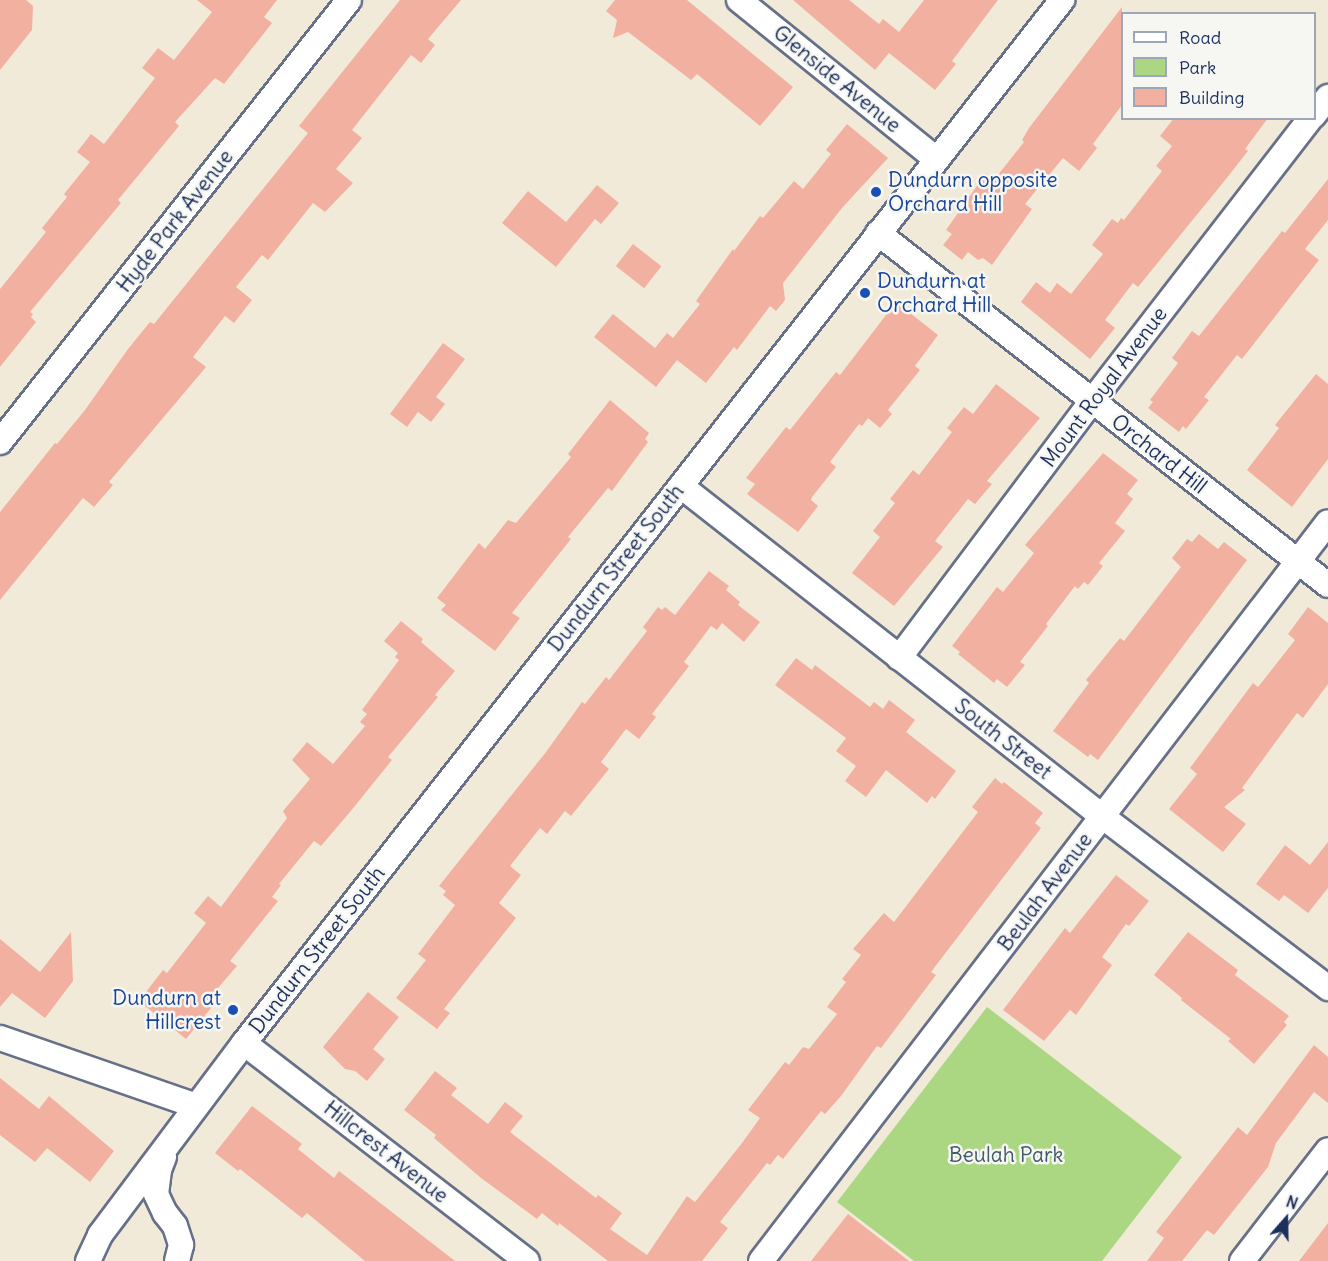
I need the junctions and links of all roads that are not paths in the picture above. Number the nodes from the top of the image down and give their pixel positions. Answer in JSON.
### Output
{"nodes":[{"id":1,"x":349,"y":0,"type":"edge"},
{"id":2,"x":739,"y":0,"type":"edge"},
{"id":3,"x":1062,"y":0,"type":"edge"},
{"id":4,"x":1328,"y":97,"type":"edge"},
{"id":5,"x":1316,"y":112,"type":"edge"},
{"id":6,"x":1309,"y":120,"type":"edge"},
{"id":7,"x":936,"y":159,"type":"junction"},
{"id":8,"x":878,"y":233,"type":"junction"},
{"id":9,"x":1092,"y":401,"type":"junction"},
{"id":10,"x":0,"y":442,"type":"edge"},
{"id":11,"x":681,"y":486,"type":"junction"},
{"id":12,"x":1328,"y":522,"type":"edge"},
{"id":13,"x":1298,"y":562,"type":"junction"},
{"id":14,"x":1328,"y":585,"type":"edge"},
{"id":15,"x":899,"y":658,"type":"junction"},
{"id":16,"x":1103,"y":817,"type":"junction"},
{"id":17,"x":1328,"y":988,"type":"edge"},
{"id":18,"x":0,"y":1038,"type":"edge"},
{"id":19,"x":244,"y":1043,"type":"junction"},
{"id":20,"x":196,"y":1106,"type":"junction"},
{"id":21,"x":173,"y":1137,"type":"junction"},
{"id":22,"x":1328,"y":1150,"type":"edge"},
{"id":23,"x":88,"y":1261,"type":"edge"},
{"id":24,"x":177,"y":1261,"type":"edge"},
{"id":25,"x":527,"y":1261,"type":"edge"},
{"id":26,"x":760,"y":1261,"type":"edge"},
{"id":27,"x":1242,"y":1261,"type":"edge"}],
"edges":[{"from":1,"to":10,"type":"street","name":"Hyde Park Avenue"},
{"from":2,"to":7,"type":"street","name":"Glenside Avenue"},
{"from":3,"to":7,"type":"street","name":"Dundurn Street South"},
{"from":4,"to":5,"type":"street"},
{"from":6,"to":9,"type":"street","name":"Mount Royal Avenue"},
{"from":7,"to":8,"type":"street","name":"Dundurn Street South"},
{"from":8,"to":9,"type":"street","name":"Orchard Hill"},
{"from":8,"to":11,"type":"street","name":"Dundurn Street South"},
{"from":9,"to":13,"type":"street","name":"Orchard Hill"},
{"from":9,"to":15,"type":"street","name":"Mount Royal Avenue"},
{"from":11,"to":15,"type":"street","name":"South Street"},
{"from":11,"to":19,"type":"street","name":"Dundurn Street South"},
{"from":12,"to":13,"type":"street","name":"Beulah Avenue"},
{"from":13,"to":14,"type":"street","name":"Orchard Hill"},
{"from":13,"to":16,"type":"street","name":"Beulah Avenue"},
{"from":15,"to":16,"type":"street","name":"South Street"},
{"from":16,"to":17,"type":"street","name":"South Street"},
{"from":16,"to":26,"type":"street","name":"Beulah Avenue"},
{"from":18,"to":20,"type":"street"},
{"from":19,"to":20,"type":"street","name":"Dundurn Street South"},
{"from":19,"to":25,"type":"street","name":"Hillcrest Avenue"},
{"from":20,"to":21,"type":"street","name":"Dundurn Street South"},
{"from":21,"to":23,"type":"street","name":"Dundurn Street South"},
{"from":21,"to":24,"type":"street","name":"Dundurn Street South"},
{"from":22,"to":27,"type":"street"}]}
